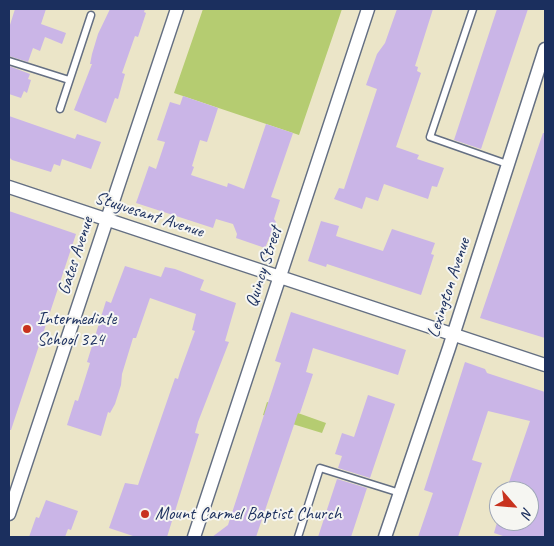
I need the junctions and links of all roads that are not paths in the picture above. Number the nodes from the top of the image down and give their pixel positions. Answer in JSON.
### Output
{"nodes":[{"id":1,"x":177,"y":9,"type":"edge"},
{"id":2,"x":368,"y":9,"type":"edge"},
{"id":3,"x":473,"y":9,"type":"edge"},
{"id":4,"x":91,"y":16,"type":"dead end"},
{"id":5,"x":545,"y":48,"type":"edge"},
{"id":6,"x":9,"y":61,"type":"edge"},
{"id":7,"x":69,"y":80,"type":"junction"},
{"id":8,"x":60,"y":109,"type":"dead end"},
{"id":9,"x":507,"y":164,"type":"junction"},
{"id":10,"x":9,"y":187,"type":"edge"},
{"id":11,"x":107,"y":220,"type":"junction"},
{"id":12,"x":279,"y":277,"type":"junction"},
{"id":13,"x":452,"y":334,"type":"junction"},
{"id":14,"x":545,"y":365,"type":"edge"},
{"id":15,"x":400,"y":493,"type":"junction"},
{"id":16,"x":9,"y":514,"type":"edge"},
{"id":17,"x":194,"y":537,"type":"edge"},
{"id":18,"x":298,"y":537,"type":"edge"},
{"id":19,"x":385,"y":537,"type":"edge"}],
"edges":[{"from":1,"to":11,"type":"street","name":"Gates Avenue"},
{"from":2,"to":12,"type":"street","name":"Quincy Street"},
{"from":3,"to":9,"type":"lane"},
{"from":4,"to":7,"type":"lane"},
{"from":5,"to":9,"type":"street","name":"Lexington Avenue"},
{"from":6,"to":7,"type":"lane"},
{"from":7,"to":8,"type":"lane"},
{"from":9,"to":13,"type":"street","name":"Lexington Avenue"},
{"from":10,"to":11,"type":"street","name":"Stuyvesant Avenue"},
{"from":11,"to":12,"type":"street","name":"Stuyvesant Avenue"},
{"from":11,"to":16,"type":"street","name":"Gates Avenue"},
{"from":12,"to":13,"type":"street","name":"Stuyvesant Avenue"},
{"from":12,"to":17,"type":"street","name":"Quincy Street"},
{"from":13,"to":14,"type":"street"},
{"from":13,"to":15,"type":"street","name":"Lexington Avenue"},
{"from":15,"to":18,"type":"lane"},
{"from":15,"to":19,"type":"street","name":"Lexington Avenue"}]}
